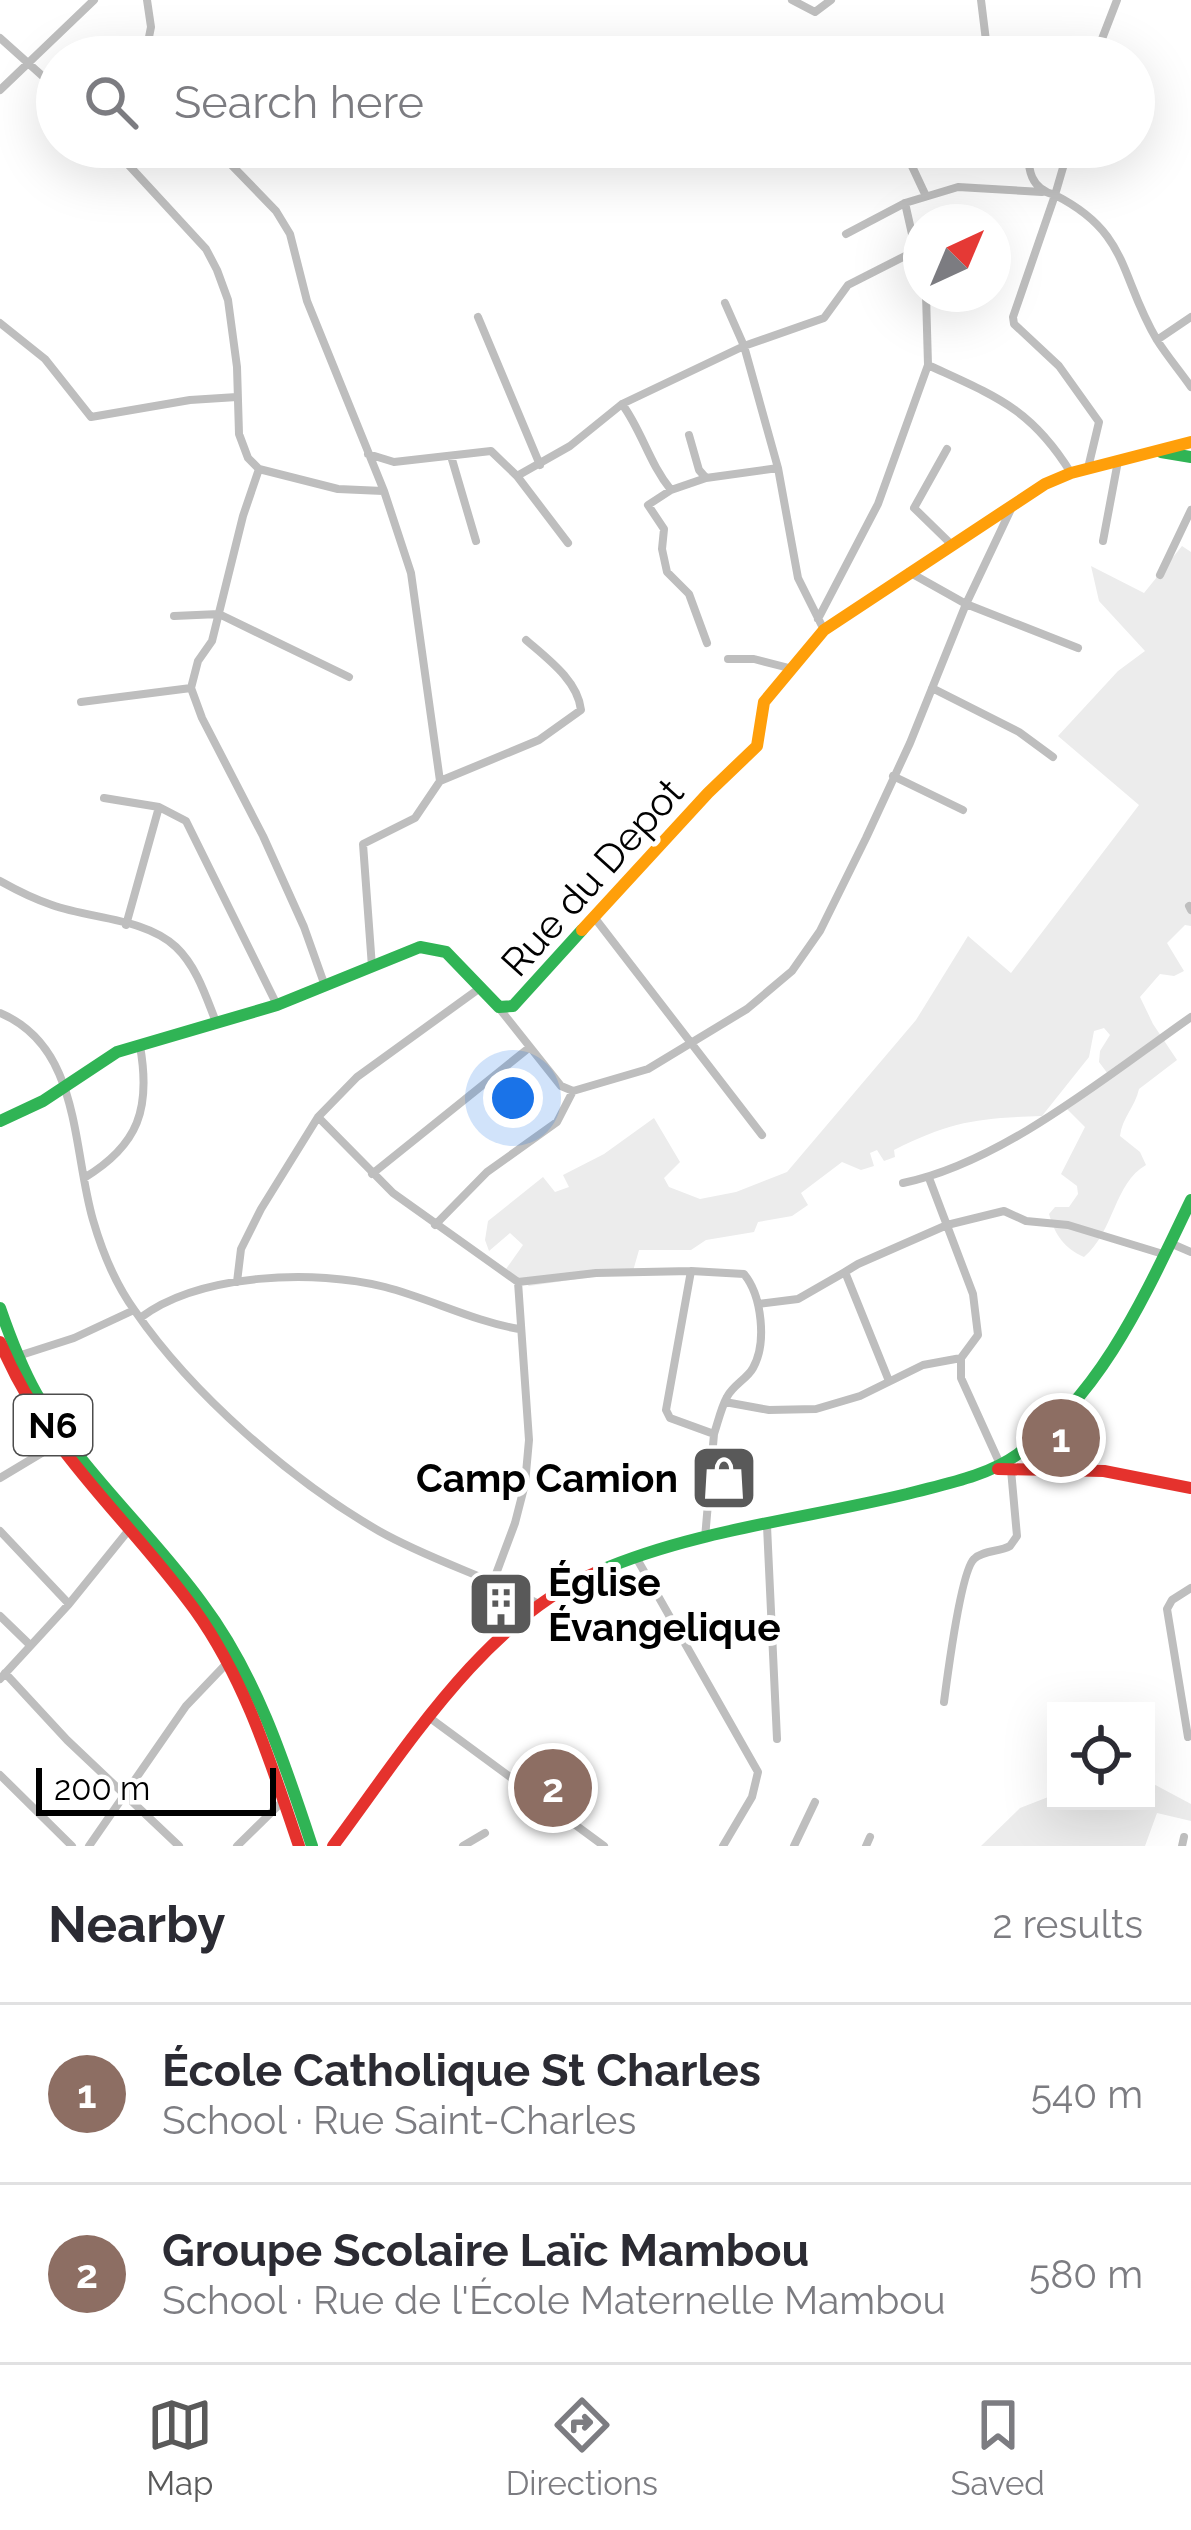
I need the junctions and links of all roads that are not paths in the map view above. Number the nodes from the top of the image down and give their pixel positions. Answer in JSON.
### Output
{"nodes":[{"id":1,"x":94,"y":0,"type":"edge"},
{"id":2,"x":147,"y":0,"type":"edge"},
{"id":3,"x":792,"y":0,"type":"edge"},
{"id":4,"x":831,"y":0,"type":"edge"},
{"id":5,"x":981,"y":0,"type":"edge"},
{"id":6,"x":1118,"y":0,"type":"edge"},
{"id":7,"x":55,"y":36,"type":"edge"},
{"id":8,"x":149,"y":36,"type":"edge"},
{"id":9,"x":985,"y":36,"type":"edge"},
{"id":10,"x":1103,"y":36,"type":"edge"},
{"id":11,"x":0,"y":38,"type":"edge"},
{"id":12,"x":36,"y":54,"type":"edge"},
{"id":13,"x":27,"y":62,"type":"junction"},
{"id":14,"x":36,"y":70,"type":"edge"},
{"id":15,"x":0,"y":91,"type":"edge"},
{"id":16,"x":131,"y":168,"type":"edge"},
{"id":17,"x":234,"y":168,"type":"edge"},
{"id":18,"x":913,"y":168,"type":"edge"},
{"id":19,"x":1030,"y":168,"type":"edge"},
{"id":20,"x":1063,"y":168,"type":"edge"},
{"id":21,"x":1042,"y":192,"type":"junction"},
{"id":22,"x":926,"y":195,"type":"junction"},
{"id":23,"x":1055,"y":195,"type":"junction"},
{"id":24,"x":905,"y":203,"type":"joint"},
{"id":25,"x":846,"y":234,"type":"dead end"},
{"id":26,"x":903,"y":258,"type":"edge"},
{"id":27,"x":724,"y":303,"type":"dead end"},
{"id":28,"x":927,"y":312,"type":"edge"},
{"id":29,"x":478,"y":317,"type":"dead end"},
{"id":30,"x":1191,"y":317,"type":"edge"},
{"id":31,"x":0,"y":323,"type":"edge"},
{"id":32,"x":1157,"y":340,"type":"junction"},
{"id":33,"x":744,"y":346,"type":"junction"},
{"id":34,"x":928,"y":365,"type":"junction"},
{"id":35,"x":1191,"y":387,"type":"edge"},
{"id":36,"x":237,"y":398,"type":"junction"},
{"id":37,"x":622,"y":404,"type":"junction"},
{"id":38,"x":689,"y":435,"type":"dead end"},
{"id":39,"x":1191,"y":442,"type":"edge"},
{"id":40,"x":947,"y":449,"type":"dead end"},
{"id":41,"x":1160,"y":452,"type":"junction"},
{"id":42,"x":367,"y":454,"type":"junction"},
{"id":43,"x":452,"y":456,"type":"junction"},
{"id":44,"x":1191,"y":457,"type":"edge"},
{"id":45,"x":1118,"y":461,"type":"junction"},
{"id":46,"x":540,"y":465,"type":"junction"},
{"id":47,"x":778,"y":468,"type":"junction"},
{"id":48,"x":259,"y":469,"type":"junction"},
{"id":49,"x":1088,"y":470,"type":"junction"},
{"id":50,"x":1071,"y":473,"type":"junction"},
{"id":51,"x":517,"y":476,"type":"junction"},
{"id":52,"x":706,"y":478,"type":"junction"},
{"id":53,"x":670,"y":490,"type":"junction"},
{"id":54,"x":384,"y":491,"type":"junction"},
{"id":55,"x":1013,"y":505,"type":"junction"},
{"id":56,"x":1191,"y":510,"type":"edge"},
{"id":57,"x":476,"y":541,"type":"dead end"},
{"id":58,"x":1103,"y":541,"type":"dead end"},
{"id":59,"x":568,"y":543,"type":"dead end"},
{"id":60,"x":952,"y":545,"type":"junction"},
{"id":61,"x":1160,"y":575,"type":"dead end"},
{"id":62,"x":903,"y":576,"type":"junction"},
{"id":63,"x":966,"y":604,"type":"junction"},
{"id":64,"x":219,"y":614,"type":"junction"},
{"id":65,"x":174,"y":616,"type":"dead end"},
{"id":66,"x":821,"y":624,"type":"junction"},
{"id":67,"x":526,"y":640,"type":"dead end"},
{"id":68,"x":706,"y":644,"type":"dead end"},
{"id":69,"x":1078,"y":648,"type":"dead end"},
{"id":70,"x":728,"y":658,"type":"dead end"},
{"id":71,"x":789,"y":668,"type":"junction"},
{"id":72,"x":350,"y":677,"type":"dead end"},
{"id":73,"x":191,"y":688,"type":"junction"},
{"id":74,"x":932,"y":688,"type":"junction"},
{"id":75,"x":81,"y":702,"type":"dead end"},
{"id":76,"x":1053,"y":757,"type":"dead end"},
{"id":77,"x":892,"y":776,"type":"junction"},
{"id":78,"x":440,"y":781,"type":"junction"},
{"id":79,"x":104,"y":798,"type":"dead end"},
{"id":80,"x":159,"y":807,"type":"junction"},
{"id":81,"x":963,"y":811,"type":"dead end"},
{"id":82,"x":0,"y":881,"type":"edge"},
{"id":83,"x":594,"y":916,"type":"junction"},
{"id":84,"x":126,"y":925,"type":"junction"},
{"id":85,"x":373,"y":968,"type":"junction"},
{"id":86,"x":325,"y":986,"type":"junction"},
{"id":87,"x":481,"y":988,"type":"junction"},
{"id":88,"x":277,"y":1005,"type":"junction"},
{"id":89,"x":499,"y":1007,"type":"junction"},
{"id":90,"x":0,"y":1012,"type":"edge"},
{"id":91,"x":1191,"y":1017,"type":"edge"},
{"id":92,"x":216,"y":1022,"type":"junction"},
{"id":93,"x":139,"y":1044,"type":"junction"},
{"id":94,"x":692,"y":1044,"type":"junction"},
{"id":95,"x":530,"y":1047,"type":"junction"},
{"id":96,"x":66,"y":1084,"type":"junction"},
{"id":97,"x":573,"y":1091,"type":"junction"},
{"id":98,"x":318,"y":1117,"type":"junction"},
{"id":99,"x":0,"y":1121,"type":"edge"},
{"id":100,"x":762,"y":1135,"type":"dead end"},
{"id":101,"x":372,"y":1174,"type":"junction"},
{"id":102,"x":84,"y":1178,"type":"junction"},
{"id":103,"x":929,"y":1178,"type":"junction"},
{"id":104,"x":903,"y":1183,"type":"dead end"},
{"id":105,"x":1191,"y":1200,"type":"edge"},
{"id":106,"x":435,"y":1225,"type":"junction"},
{"id":107,"x":947,"y":1226,"type":"junction"},
{"id":108,"x":1166,"y":1248,"type":"junction"},
{"id":109,"x":1191,"y":1252,"type":"edge"},
{"id":110,"x":691,"y":1271,"type":"junction"},
{"id":111,"x":845,"y":1272,"type":"junction"},
{"id":112,"x":237,"y":1282,"type":"junction"},
{"id":113,"x":518,"y":1282,"type":"junction"},
{"id":114,"x":758,"y":1304,"type":"junction"},
{"id":115,"x":0,"y":1310,"type":"edge"},
{"id":116,"x":137,"y":1314,"type":"junction"},
{"id":117,"x":520,"y":1329,"type":"junction"},
{"id":118,"x":0,"y":1342,"type":"edge"},
{"id":119,"x":16,"y":1356,"type":"junction"},
{"id":120,"x":961,"y":1358,"type":"junction"},
{"id":121,"x":889,"y":1381,"type":"junction"},
{"id":122,"x":725,"y":1402,"type":"junction"},
{"id":123,"x":714,"y":1434,"type":"junction"},
{"id":124,"x":55,"y":1445,"type":"junction"},
{"id":125,"x":1001,"y":1468,"type":"junction"},
{"id":126,"x":0,"y":1478,"type":"edge"},
{"id":127,"x":1191,"y":1488,"type":"edge"},
{"id":128,"x":767,"y":1526,"type":"junction"},
{"id":129,"x":132,"y":1528,"type":"junction"},
{"id":130,"x":0,"y":1532,"type":"edge"},
{"id":131,"x":705,"y":1540,"type":"junction"},
{"id":132,"x":638,"y":1559,"type":"junction"},
{"id":133,"x":493,"y":1582,"type":"junction"},
{"id":134,"x":1191,"y":1588,"type":"edge"},
{"id":135,"x":537,"y":1603,"type":"junction"},
{"id":136,"x":69,"y":1604,"type":"junction"},
{"id":137,"x":0,"y":1616,"type":"edge"},
{"id":138,"x":30,"y":1645,"type":"junction"},
{"id":139,"x":235,"y":1661,"type":"junction"},
{"id":140,"x":3,"y":1676,"type":"edge"},
{"id":141,"x":944,"y":1702,"type":"dead end"},
{"id":142,"x":429,"y":1717,"type":"junction"},
{"id":143,"x":1188,"y":1737,"type":"edge"},
{"id":144,"x":777,"y":1738,"type":"dead end"},
{"id":145,"x":0,"y":1775,"type":"edge"},
{"id":146,"x":124,"y":1796,"type":"junction"},
{"id":147,"x":290,"y":1799,"type":"junction"},
{"id":148,"x":815,"y":1802,"type":"dead end"},
{"id":149,"x":485,"y":1833,"type":"dead end"},
{"id":150,"x":72,"y":1846,"type":"edge"},
{"id":151,"x":89,"y":1846,"type":"edge"},
{"id":152,"x":179,"y":1846,"type":"edge"},
{"id":153,"x":237,"y":1846,"type":"edge"},
{"id":154,"x":299,"y":1846,"type":"edge"},
{"id":155,"x":312,"y":1846,"type":"edge"},
{"id":156,"x":333,"y":1846,"type":"edge"},
{"id":157,"x":464,"y":1846,"type":"edge"},
{"id":158,"x":604,"y":1846,"type":"edge"},
{"id":159,"x":723,"y":1846,"type":"edge"},
{"id":160,"x":794,"y":1846,"type":"edge"}],
"edges":[{"from":1,"to":7,"type":"street"},
{"from":2,"to":8,"type":"street"},
{"from":3,"to":4,"type":"street"},
{"from":5,"to":9,"type":"street"},
{"from":6,"to":10,"type":"street"},
{"from":11,"to":13,"type":"street"},
{"from":12,"to":13,"type":"street"},
{"from":13,"to":14,"type":"street"},
{"from":13,"to":15,"type":"street"},
{"from":16,"to":36,"type":"street"},
{"from":17,"to":42,"type":"street"},
{"from":18,"to":22,"type":"street"},
{"from":19,"to":21,"type":"street"},
{"from":20,"to":23,"type":"street"},
{"from":21,"to":22,"type":"street"},
{"from":21,"to":23,"type":"street"},
{"from":22,"to":24,"type":"street"},
{"from":23,"to":32,"type":"street"},
{"from":23,"to":49,"type":"street"},
{"from":24,"to":25,"type":"street"},
{"from":26,"to":33,"type":"street"},
{"from":27,"to":33,"type":"street"},
{"from":28,"to":34,"type":"street"},
{"from":29,"to":46,"type":"street"},
{"from":30,"to":32,"type":"street"},
{"from":31,"to":36,"type":"street"},
{"from":32,"to":35,"type":"street"},
{"from":33,"to":37,"type":"street"},
{"from":33,"to":47,"type":"street"},
{"from":34,"to":50,"type":"street"},
{"from":34,"to":66,"type":"street"},
{"from":36,"to":48,"type":"street"},
{"from":37,"to":46,"type":"street"},
{"from":37,"to":53,"type":"street"},
{"from":38,"to":52,"type":"street"},
{"from":39,"to":41,"type":"main road","name":"Rue du Depot"},
{"from":40,"to":60,"type":"street"},
{"from":41,"to":44,"type":"main road"},
{"from":41,"to":45,"type":"main road","name":"Rue du Depot"},
{"from":42,"to":43,"type":"street"},
{"from":42,"to":54,"type":"street"},
{"from":43,"to":51,"type":"street"},
{"from":43,"to":57,"type":"street"},
{"from":45,"to":49,"type":"main road","name":"Rue du Depot"},
{"from":45,"to":58,"type":"street"},
{"from":46,"to":51,"type":"street"},
{"from":47,"to":52,"type":"street"},
{"from":47,"to":66,"type":"street"},
{"from":48,"to":54,"type":"street"},
{"from":48,"to":64,"type":"street"},
{"from":49,"to":50,"type":"main road","name":"Rue du Depot"},
{"from":50,"to":55,"type":"main road","name":"Rue du Depot"},
{"from":51,"to":59,"type":"street"},
{"from":52,"to":53,"type":"street"},
{"from":53,"to":68,"type":"street"},
{"from":54,"to":78,"type":"street"},
{"from":55,"to":60,"type":"main road","name":"Rue du Depot"},
{"from":55,"to":63,"type":"street"},
{"from":56,"to":61,"type":"street"},
{"from":60,"to":62,"type":"main road","name":"Rue du Depot"},
{"from":62,"to":63,"type":"street"},
{"from":62,"to":66,"type":"main road","name":"Rue du Depot"},
{"from":63,"to":69,"type":"street"},
{"from":63,"to":74,"type":"street"},
{"from":64,"to":65,"type":"street"},
{"from":64,"to":72,"type":"street"},
{"from":64,"to":73,"type":"street"},
{"from":66,"to":71,"type":"main road","name":"Rue du Depot"},
{"from":67,"to":78,"type":"street"},
{"from":70,"to":71,"type":"street"},
{"from":71,"to":83,"type":"main road","name":"Rue du Depot"},
{"from":73,"to":75,"type":"street"},
{"from":73,"to":86,"type":"street"},
{"from":74,"to":76,"type":"street"},
{"from":74,"to":77,"type":"street"},
{"from":77,"to":81,"type":"street"},
{"from":77,"to":94,"type":"street"},
{"from":78,"to":85,"type":"street"},
{"from":79,"to":80,"type":"street"},
{"from":80,"to":84,"type":"street"},
{"from":80,"to":88,"type":"street"},
{"from":82,"to":84,"type":"street"},
{"from":83,"to":89,"type":"main road","name":"Rue du Depot"},
{"from":83,"to":94,"type":"street"},
{"from":84,"to":92,"type":"street"},
{"from":85,"to":86,"type":"main road","name":"Rue du Depot"},
{"from":85,"to":87,"type":"main road","name":"Rue du Depot"},
{"from":86,"to":88,"type":"main road","name":"Rue du Depot"},
{"from":87,"to":89,"type":"main road","name":"Rue du Depot"},
{"from":87,"to":98,"type":"street"},
{"from":88,"to":92,"type":"main road","name":"Rue du Depot"},
{"from":89,"to":95,"type":"street"},
{"from":90,"to":96,"type":"street"},
{"from":91,"to":103,"type":"street"},
{"from":92,"to":93,"type":"main road","name":"Rue du Depot"},
{"from":93,"to":96,"type":"main road","name":"Rue du Depot"},
{"from":93,"to":102,"type":"street"},
{"from":94,"to":97,"type":"street"},
{"from":94,"to":100,"type":"street"},
{"from":95,"to":97,"type":"street"},
{"from":95,"to":101,"type":"street"},
{"from":96,"to":99,"type":"main road","name":"Rue du Depot"},
{"from":96,"to":102,"type":"street"},
{"from":97,"to":106,"type":"street"},
{"from":98,"to":101,"type":"street"},
{"from":98,"to":112,"type":"street"},
{"from":101,"to":106,"type":"street"},
{"from":102,"to":116,"type":"street"},
{"from":103,"to":104,"type":"street"},
{"from":103,"to":107,"type":"street"},
{"from":105,"to":108,"type":"main road"},
{"from":106,"to":113,"type":"street"},
{"from":107,"to":108,"type":"street"},
{"from":107,"to":111,"type":"street"},
{"from":107,"to":120,"type":"street"},
{"from":108,"to":109,"type":"street"},
{"from":108,"to":125,"type":"main road"},
{"from":110,"to":113,"type":"street"},
{"from":110,"to":114,"type":"street"},
{"from":110,"to":123,"type":"street"},
{"from":111,"to":114,"type":"street"},
{"from":111,"to":121,"type":"street"},
{"from":112,"to":116,"type":"street"},
{"from":112,"to":117,"type":"street"},
{"from":113,"to":117,"type":"street"},
{"from":114,"to":122,"type":"street"},
{"from":115,"to":119,"type":"main road","number":"N6"},
{"from":116,"to":119,"type":"street"},
{"from":116,"to":133,"type":"street"},
{"from":117,"to":133,"type":"street"},
{"from":118,"to":124,"type":"main road","number":"N6"},
{"from":119,"to":129,"type":"main road","number":"N6"},
{"from":120,"to":121,"type":"street"},
{"from":120,"to":125,"type":"street"},
{"from":121,"to":122,"type":"street"},
{"from":122,"to":123,"type":"street"},
{"from":123,"to":131,"type":"street"},
{"from":124,"to":126,"type":"street"},
{"from":124,"to":129,"type":"main road","number":"N6"},
{"from":125,"to":127,"type":"main road"},
{"from":125,"to":128,"type":"main road"},
{"from":125,"to":141,"type":"street"},
{"from":128,"to":131,"type":"main road"},
{"from":128,"to":144,"type":"street"},
{"from":129,"to":136,"type":"street"},
{"from":129,"to":139,"type":"main road"},
{"from":130,"to":136,"type":"street"},
{"from":131,"to":132,"type":"main road"},
{"from":132,"to":135,"type":"main road"},
{"from":132,"to":159,"type":"street"},
{"from":133,"to":135,"type":"street"},
{"from":134,"to":143,"type":"street"},
{"from":135,"to":142,"type":"main road"},
{"from":136,"to":138,"type":"street"},
{"from":137,"to":138,"type":"street"},
{"from":138,"to":140,"type":"street"},
{"from":139,"to":146,"type":"street"},
{"from":139,"to":147,"type":"main road"},
{"from":140,"to":146,"type":"street"},
{"from":142,"to":156,"type":"main road"},
{"from":142,"to":158,"type":"street"},
{"from":145,"to":150,"type":"street"},
{"from":146,"to":151,"type":"street"},
{"from":146,"to":152,"type":"street"},
{"from":147,"to":153,"type":"street"},
{"from":147,"to":154,"type":"main road"},
{"from":147,"to":155,"type":"main road"},
{"from":148,"to":160,"type":"street"},
{"from":149,"to":157,"type":"street"}]}
